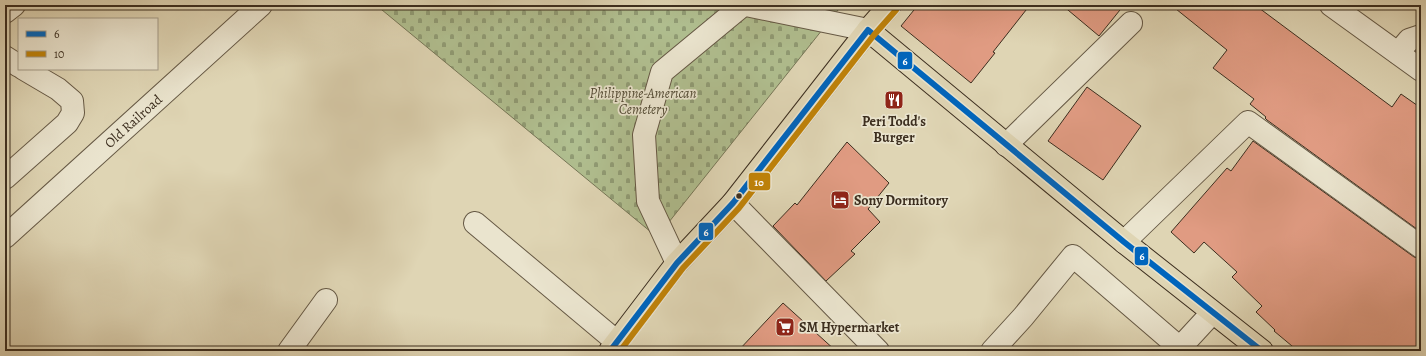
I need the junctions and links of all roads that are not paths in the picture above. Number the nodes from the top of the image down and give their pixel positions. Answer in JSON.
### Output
{"nodes":[{"id":1,"x":14,"y":5,"type":"edge"},
{"id":2,"x":261,"y":5,"type":"edge"},
{"id":3,"x":743,"y":5,"type":"edge"},
{"id":4,"x":746,"y":5,"type":"edge"},
{"id":5,"x":890,"y":5,"type":"edge"},
{"id":6,"x":1331,"y":5,"type":"edge"},
{"id":7,"x":5,"y":12,"type":"edge"},
{"id":8,"x":1131,"y":23,"type":"dead end"},
{"id":9,"x":868,"y":30,"type":"junction"},
{"id":10,"x":1421,"y":36,"type":"edge"},
{"id":11,"x":1398,"y":53,"type":"junction"},
{"id":12,"x":5,"y":57,"type":"edge"},
{"id":13,"x":18,"y":65,"type":"edge"},
{"id":14,"x":26,"y":70,"type":"edge"},
{"id":15,"x":1421,"y":70,"type":"edge"},
{"id":16,"x":1006,"y":145,"type":"junction"},
{"id":17,"x":5,"y":178,"type":"edge"},
{"id":18,"x":732,"y":203,"type":"junction"},
{"id":19,"x":475,"y":222,"type":"dead end"},
{"id":20,"x":5,"y":237,"type":"edge"},
{"id":21,"x":1124,"y":242,"type":"junction"},
{"id":22,"x":1421,"y":247,"type":"edge"},
{"id":23,"x":677,"y":264,"type":"junction"},
{"id":24,"x":326,"y":300,"type":"dead end"},
{"id":25,"x":1212,"y":313,"type":"junction"},
{"id":26,"x":614,"y":346,"type":"edge"},
{"id":27,"x":1178,"y":349,"type":"edge"},
{"id":28,"x":289,"y":351,"type":"edge"},
{"id":29,"x":878,"y":351,"type":"edge"},
{"id":30,"x":992,"y":351,"type":"edge"},
{"id":31,"x":1262,"y":351,"type":"edge"}],
"edges":[{"from":1,"to":7,"type":"street"},
{"from":2,"to":20,"type":"street","name":"Old Railroad"},
{"from":3,"to":23,"type":"street"},
{"from":4,"to":9,"type":"street"},
{"from":5,"to":9,"type":"main road"},
{"from":6,"to":11,"type":"street"},
{"from":8,"to":16,"type":"street"},
{"from":9,"to":16,"type":"main road"},
{"from":9,"to":18,"type":"main road"},
{"from":10,"to":11,"type":"street"},
{"from":11,"to":15,"type":"street"},
{"from":12,"to":13,"type":"street"},
{"from":14,"to":17,"type":"street"},
{"from":16,"to":21,"type":"main road"},
{"from":18,"to":23,"type":"main road"},
{"from":18,"to":29,"type":"street"},
{"from":19,"to":26,"type":"street"},
{"from":21,"to":22,"type":"street"},
{"from":21,"to":25,"type":"main road"},
{"from":23,"to":26,"type":"main road"},
{"from":24,"to":28,"type":"street"},
{"from":25,"to":27,"type":"street"},
{"from":25,"to":31,"type":"main road"},
{"from":27,"to":30,"type":"street"}]}
